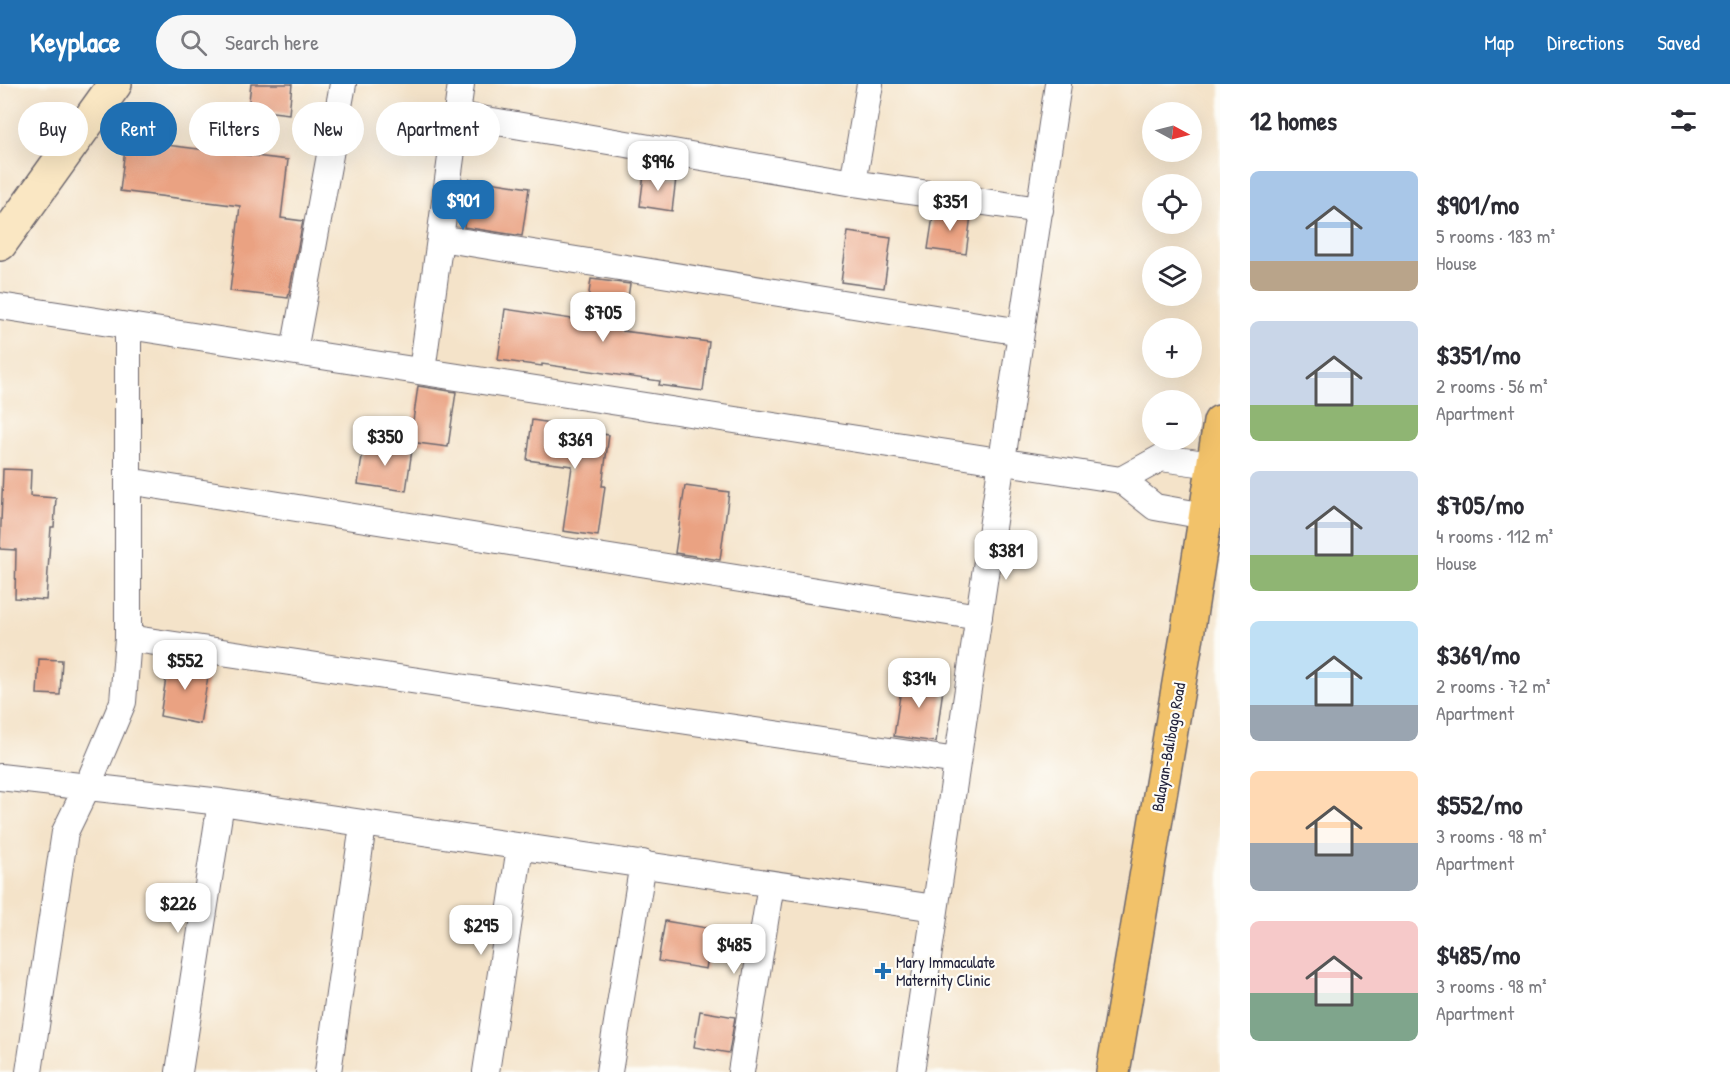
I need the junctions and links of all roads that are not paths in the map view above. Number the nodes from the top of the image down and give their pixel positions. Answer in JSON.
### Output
{"nodes":[{"id":1,"x":115,"y":84,"type":"edge"},
{"id":2,"x":343,"y":84,"type":"edge"},
{"id":3,"x":461,"y":84,"type":"edge"},
{"id":4,"x":870,"y":84,"type":"edge"},
{"id":5,"x":1058,"y":84,"type":"edge"},
{"id":6,"x":459,"y":102,"type":"edge"},
{"id":7,"x":500,"y":122,"type":"edge"},
{"id":8,"x":451,"y":156,"type":"edge"},
{"id":9,"x":852,"y":183,"type":"junction"},
{"id":10,"x":1040,"y":210,"type":"junction"},
{"id":11,"x":440,"y":238,"type":"junction"},
{"id":12,"x":0,"y":244,"type":"edge"},
{"id":13,"x":0,"y":306,"type":"edge"},
{"id":14,"x":128,"y":326,"type":"junction"},
{"id":15,"x":1021,"y":332,"type":"junction"},
{"id":16,"x":294,"y":351,"type":"junction"},
{"id":17,"x":422,"y":371,"type":"junction"},
{"id":18,"x":1220,"y":422,"type":"edge"},
{"id":19,"x":1002,"y":461,"type":"junction"},
{"id":20,"x":1213,"y":465,"type":"junction"},
{"id":21,"x":1121,"y":480,"type":"junction"},
{"id":22,"x":128,"y":481,"type":"junction"},
{"id":23,"x":1206,"y":516,"type":"junction"},
{"id":24,"x":979,"y":616,"type":"junction"},
{"id":25,"x":128,"y":638,"type":"junction"},
{"id":26,"x":957,"y":761,"type":"junction"},
{"id":27,"x":0,"y":777,"type":"edge"},
{"id":28,"x":87,"y":787,"type":"junction"},
{"id":29,"x":221,"y":802,"type":"junction"},
{"id":30,"x":363,"y":825,"type":"junction"},
{"id":31,"x":520,"y":847,"type":"junction"},
{"id":32,"x":643,"y":864,"type":"junction"},
{"id":33,"x":771,"y":884,"type":"junction"},
{"id":34,"x":936,"y":908,"type":"junction"},
{"id":35,"x":29,"y":1072,"type":"edge"},
{"id":36,"x":179,"y":1072,"type":"edge"},
{"id":37,"x":327,"y":1072,"type":"edge"},
{"id":38,"x":486,"y":1072,"type":"edge"},
{"id":39,"x":609,"y":1072,"type":"edge"},
{"id":40,"x":741,"y":1072,"type":"edge"},
{"id":41,"x":911,"y":1072,"type":"edge"},
{"id":42,"x":1113,"y":1072,"type":"edge"}],
"edges":[{"from":1,"to":12,"type":"street"},
{"from":2,"to":16,"type":"street"},
{"from":3,"to":6,"type":"street"},
{"from":4,"to":9,"type":"street"},
{"from":5,"to":10,"type":"street"},
{"from":7,"to":9,"type":"street"},
{"from":8,"to":11,"type":"street"},
{"from":9,"to":10,"type":"street"},
{"from":10,"to":15,"type":"street"},
{"from":11,"to":15,"type":"street"},
{"from":11,"to":17,"type":"street"},
{"from":13,"to":14,"type":"street"},
{"from":14,"to":16,"type":"street"},
{"from":14,"to":22,"type":"street"},
{"from":15,"to":19,"type":"street"},
{"from":16,"to":17,"type":"street"},
{"from":17,"to":19,"type":"street"},
{"from":18,"to":20,"type":"main road","name":"Balayan-Balibago Road"},
{"from":19,"to":21,"type":"street"},
{"from":19,"to":24,"type":"street"},
{"from":20,"to":21,"type":"street"},
{"from":20,"to":23,"type":"main road","name":"Balayan-Balibago Road"},
{"from":21,"to":23,"type":"street"},
{"from":22,"to":24,"type":"street"},
{"from":22,"to":25,"type":"street"},
{"from":23,"to":42,"type":"main road","name":"Balayan-Balibago Road"},
{"from":24,"to":26,"type":"street"},
{"from":25,"to":26,"type":"street"},
{"from":25,"to":28,"type":"street"},
{"from":26,"to":34,"type":"street"},
{"from":27,"to":28,"type":"street"},
{"from":28,"to":29,"type":"street"},
{"from":28,"to":35,"type":"street"},
{"from":29,"to":30,"type":"street"},
{"from":29,"to":36,"type":"street"},
{"from":30,"to":31,"type":"street"},
{"from":30,"to":37,"type":"street"},
{"from":31,"to":32,"type":"street"},
{"from":31,"to":38,"type":"street"},
{"from":32,"to":33,"type":"street"},
{"from":32,"to":39,"type":"street"},
{"from":33,"to":34,"type":"street"},
{"from":33,"to":40,"type":"street"},
{"from":34,"to":41,"type":"street"}]}
